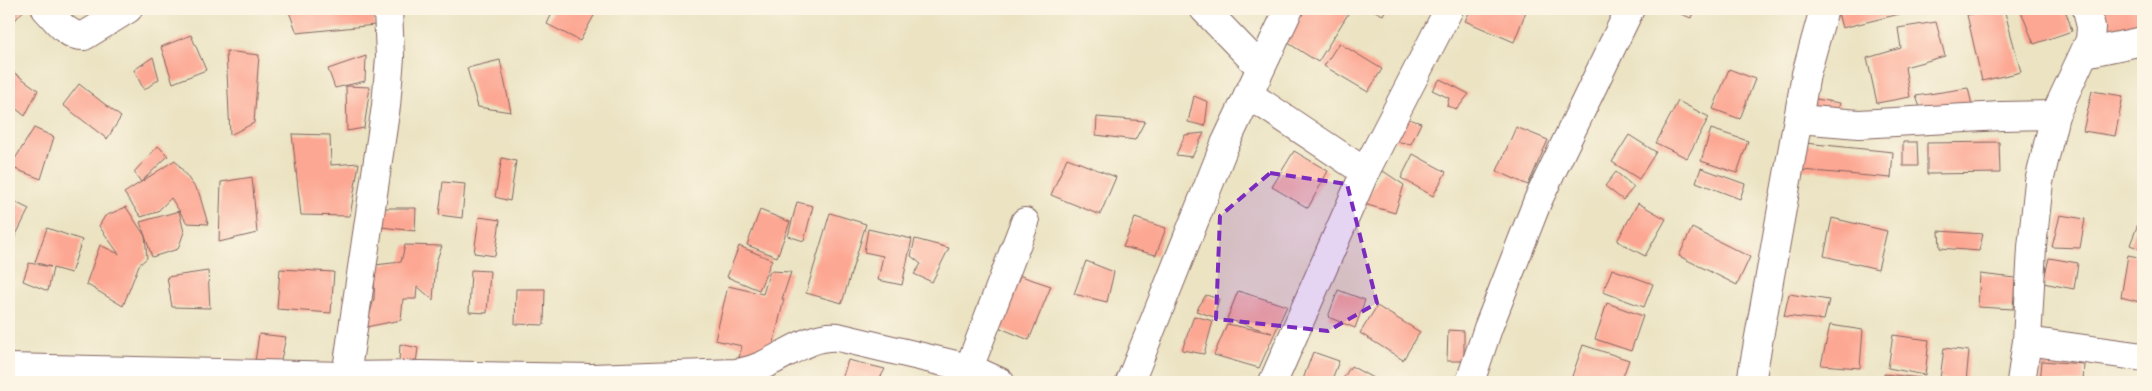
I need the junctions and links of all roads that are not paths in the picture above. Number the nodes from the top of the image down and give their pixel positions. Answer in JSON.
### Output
{"nodes":[{"id":1,"x":46,"y":9,"type":"edge"},
{"id":2,"x":128,"y":9,"type":"edge"},
{"id":3,"x":388,"y":9,"type":"edge"},
{"id":4,"x":1204,"y":9,"type":"edge"},
{"id":5,"x":1289,"y":9,"type":"edge"},
{"id":6,"x":1449,"y":9,"type":"edge"},
{"id":7,"x":1630,"y":9,"type":"edge"},
{"id":8,"x":1824,"y":9,"type":"edge"},
{"id":9,"x":2087,"y":9,"type":"edge"},
{"id":10,"x":2143,"y":41,"type":"edge"},
{"id":11,"x":2085,"y":53,"type":"junction"},
{"id":12,"x":1260,"y":67,"type":"junction"},
{"id":13,"x":1248,"y":94,"type":"junction"},
{"id":14,"x":2055,"y":115,"type":"junction"},
{"id":15,"x":1798,"y":119,"type":"junction"},
{"id":16,"x":1365,"y":172,"type":"junction"},
{"id":17,"x":1025,"y":222,"type":"dead end"},
{"id":18,"x":2028,"y":341,"type":"junction"},
{"id":19,"x":2143,"y":357,"type":"edge"},
{"id":20,"x":9,"y":368,"type":"edge"},
{"id":21,"x":969,"y":368,"type":"junction"},
{"id":22,"x":346,"y":376,"type":"junction"},
{"id":23,"x":1000,"y":382,"type":"edge"},
{"id":24,"x":1130,"y":382,"type":"edge"},
{"id":25,"x":1273,"y":382,"type":"edge"},
{"id":26,"x":1470,"y":382,"type":"edge"},
{"id":27,"x":1751,"y":382,"type":"edge"},
{"id":28,"x":2021,"y":382,"type":"edge"}],
"edges":[{"from":1,"to":2,"type":"street"},
{"from":3,"to":22,"type":"street"},
{"from":4,"to":12,"type":"street"},
{"from":5,"to":12,"type":"street"},
{"from":6,"to":16,"type":"street"},
{"from":7,"to":26,"type":"street"},
{"from":8,"to":15,"type":"street"},
{"from":9,"to":11,"type":"street"},
{"from":10,"to":11,"type":"street"},
{"from":11,"to":14,"type":"street"},
{"from":12,"to":13,"type":"street"},
{"from":13,"to":16,"type":"street"},
{"from":13,"to":24,"type":"street"},
{"from":14,"to":15,"type":"street"},
{"from":14,"to":18,"type":"street"},
{"from":15,"to":27,"type":"street"},
{"from":16,"to":25,"type":"street"},
{"from":17,"to":21,"type":"street"},
{"from":18,"to":19,"type":"street"},
{"from":18,"to":28,"type":"street"},
{"from":20,"to":22,"type":"street"},
{"from":21,"to":22,"type":"street"},
{"from":21,"to":23,"type":"street"}]}
